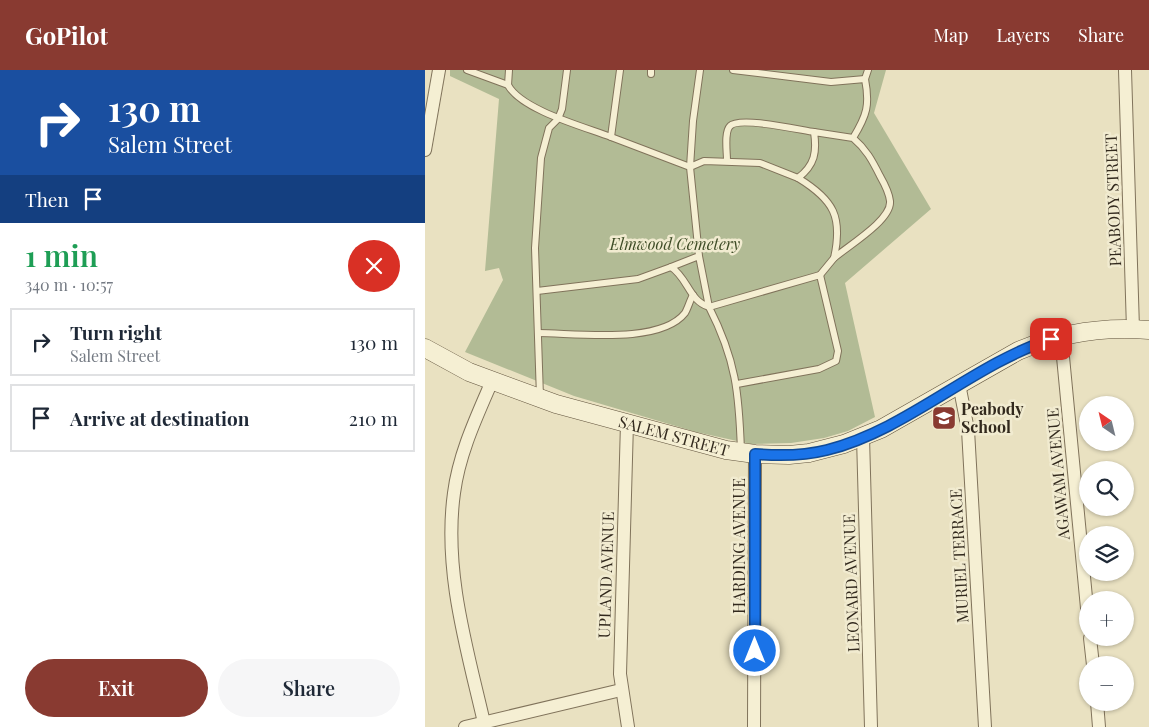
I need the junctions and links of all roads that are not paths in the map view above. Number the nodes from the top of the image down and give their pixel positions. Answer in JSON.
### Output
{"nodes":[{"id":1,"x":439,"y":70,"type":"edge"},
{"id":2,"x":467,"y":70,"type":"edge"},
{"id":3,"x":509,"y":70,"type":"edge"},
{"id":4,"x":567,"y":70,"type":"edge"},
{"id":5,"x":620,"y":70,"type":"edge"},
{"id":6,"x":700,"y":70,"type":"edge"},
{"id":7,"x":733,"y":70,"type":"edge"},
{"id":8,"x":868,"y":70,"type":"edge"},
{"id":9,"x":1125,"y":70,"type":"edge"},
{"id":10,"x":865,"y":79,"type":"junction"},
{"id":11,"x":508,"y":85,"type":"junction"},
{"id":12,"x":558,"y":119,"type":"junction"},
{"id":13,"x":815,"y":132,"type":"junction"},
{"id":14,"x":611,"y":137,"type":"junction"},
{"id":15,"x":853,"y":138,"type":"junction"},
{"id":16,"x":425,"y":150,"type":"edge"},
{"id":17,"x":727,"y":160,"type":"junction"},
{"id":18,"x":690,"y":167,"type":"junction"},
{"id":19,"x":798,"y":178,"type":"junction"},
{"id":20,"x":699,"y":256,"type":"junction"},
{"id":21,"x":834,"y":258,"type":"junction"},
{"id":22,"x":671,"y":267,"type":"junction"},
{"id":23,"x":820,"y":275,"type":"junction"},
{"id":24,"x":537,"y":292,"type":"junction"},
{"id":25,"x":693,"y":295,"type":"junction"},
{"id":26,"x":709,"y":307,"type":"junction"},
{"id":27,"x":1141,"y":330,"type":"edge"},
{"id":28,"x":538,"y":333,"type":"junction"},
{"id":29,"x":1061,"y":336,"type":"junction"},
{"id":30,"x":425,"y":348,"type":"edge"},
{"id":31,"x":492,"y":381,"type":"junction"},
{"id":32,"x":737,"y":384,"type":"junction"},
{"id":33,"x":959,"y":384,"type":"junction"},
{"id":34,"x":540,"y":399,"type":"junction"},
{"id":35,"x":627,"y":423,"type":"junction"},
{"id":36,"x":863,"y":437,"type":"junction"},
{"id":37,"x":748,"y":453,"type":"junction"},
{"id":38,"x":1085,"y":591,"type":"edge"},
{"id":39,"x":621,"y":690,"type":"junction"},
{"id":40,"x":1098,"y":711,"type":"edge"},
{"id":41,"x":485,"y":725,"type":"edge"},
{"id":42,"x":465,"y":727,"type":"edge"},
{"id":43,"x":628,"y":727,"type":"edge"},
{"id":44,"x":754,"y":727,"type":"edge"},
{"id":45,"x":871,"y":727,"type":"edge"},
{"id":46,"x":985,"y":727,"type":"edge"},
{"id":47,"x":1099,"y":727,"type":"edge"}],
"edges":[{"from":1,"to":16,"type":"street"},
{"from":2,"to":11,"type":"lane"},
{"from":3,"to":11,"type":"lane"},
{"from":4,"to":12,"type":"lane"},
{"from":5,"to":14,"type":"lane"},
{"from":6,"to":18,"type":"lane"},
{"from":7,"to":10,"type":"lane"},
{"from":8,"to":10,"type":"lane"},
{"from":9,"to":27,"type":"street","name":"PEABODY STREET"},
{"from":10,"to":15,"type":"lane"},
{"from":11,"to":12,"type":"lane"},
{"from":12,"to":14,"type":"lane"},
{"from":12,"to":24,"type":"lane"},
{"from":13,"to":15,"type":"lane"},
{"from":13,"to":17,"type":"lane"},
{"from":13,"to":19,"type":"lane"},
{"from":14,"to":18,"type":"lane"},
{"from":15,"to":21,"type":"lane"},
{"from":17,"to":18,"type":"lane"},
{"from":17,"to":19,"type":"lane"},
{"from":18,"to":20,"type":"lane"},
{"from":19,"to":21,"type":"lane"},
{"from":20,"to":22,"type":"lane"},
{"from":20,"to":26,"type":"lane"},
{"from":21,"to":23,"type":"lane"},
{"from":22,"to":24,"type":"lane"},
{"from":22,"to":25,"type":"lane"},
{"from":23,"to":26,"type":"lane"},
{"from":23,"to":32,"type":"lane"},
{"from":24,"to":28,"type":"lane"},
{"from":25,"to":26,"type":"lane"},
{"from":25,"to":28,"type":"lane"},
{"from":26,"to":32,"type":"lane"},
{"from":27,"to":29,"type":"main road","name":"SALEM STREET"},
{"from":28,"to":34,"type":"lane"},
{"from":29,"to":33,"type":"main road","name":"SALEM STREET"},
{"from":29,"to":38,"type":"street","name":"AGAWAM AVENUE"},
{"from":30,"to":31,"type":"main road","name":"SALEM STREET"},
{"from":31,"to":34,"type":"main road","name":"SALEM STREET"},
{"from":31,"to":41,"type":"street"},
{"from":32,"to":37,"type":"lane"},
{"from":33,"to":36,"type":"main road","name":"SALEM STREET"},
{"from":33,"to":46,"type":"street","name":"MURIEL TERRACE"},
{"from":34,"to":35,"type":"main road","name":"SALEM STREET"},
{"from":35,"to":37,"type":"main road","name":"SALEM STREET"},
{"from":35,"to":39,"type":"street","name":"UPLAND AVENUE"},
{"from":36,"to":37,"type":"main road","name":"SALEM STREET"},
{"from":36,"to":45,"type":"street","name":"LEONARD AVENUE"},
{"from":37,"to":44,"type":"street","name":"HARDING AVENUE"},
{"from":39,"to":41,"type":"street"},
{"from":39,"to":43,"type":"street","name":"UPLAND AVENUE"},
{"from":40,"to":47,"type":"street"},
{"from":41,"to":42,"type":"street"}]}
